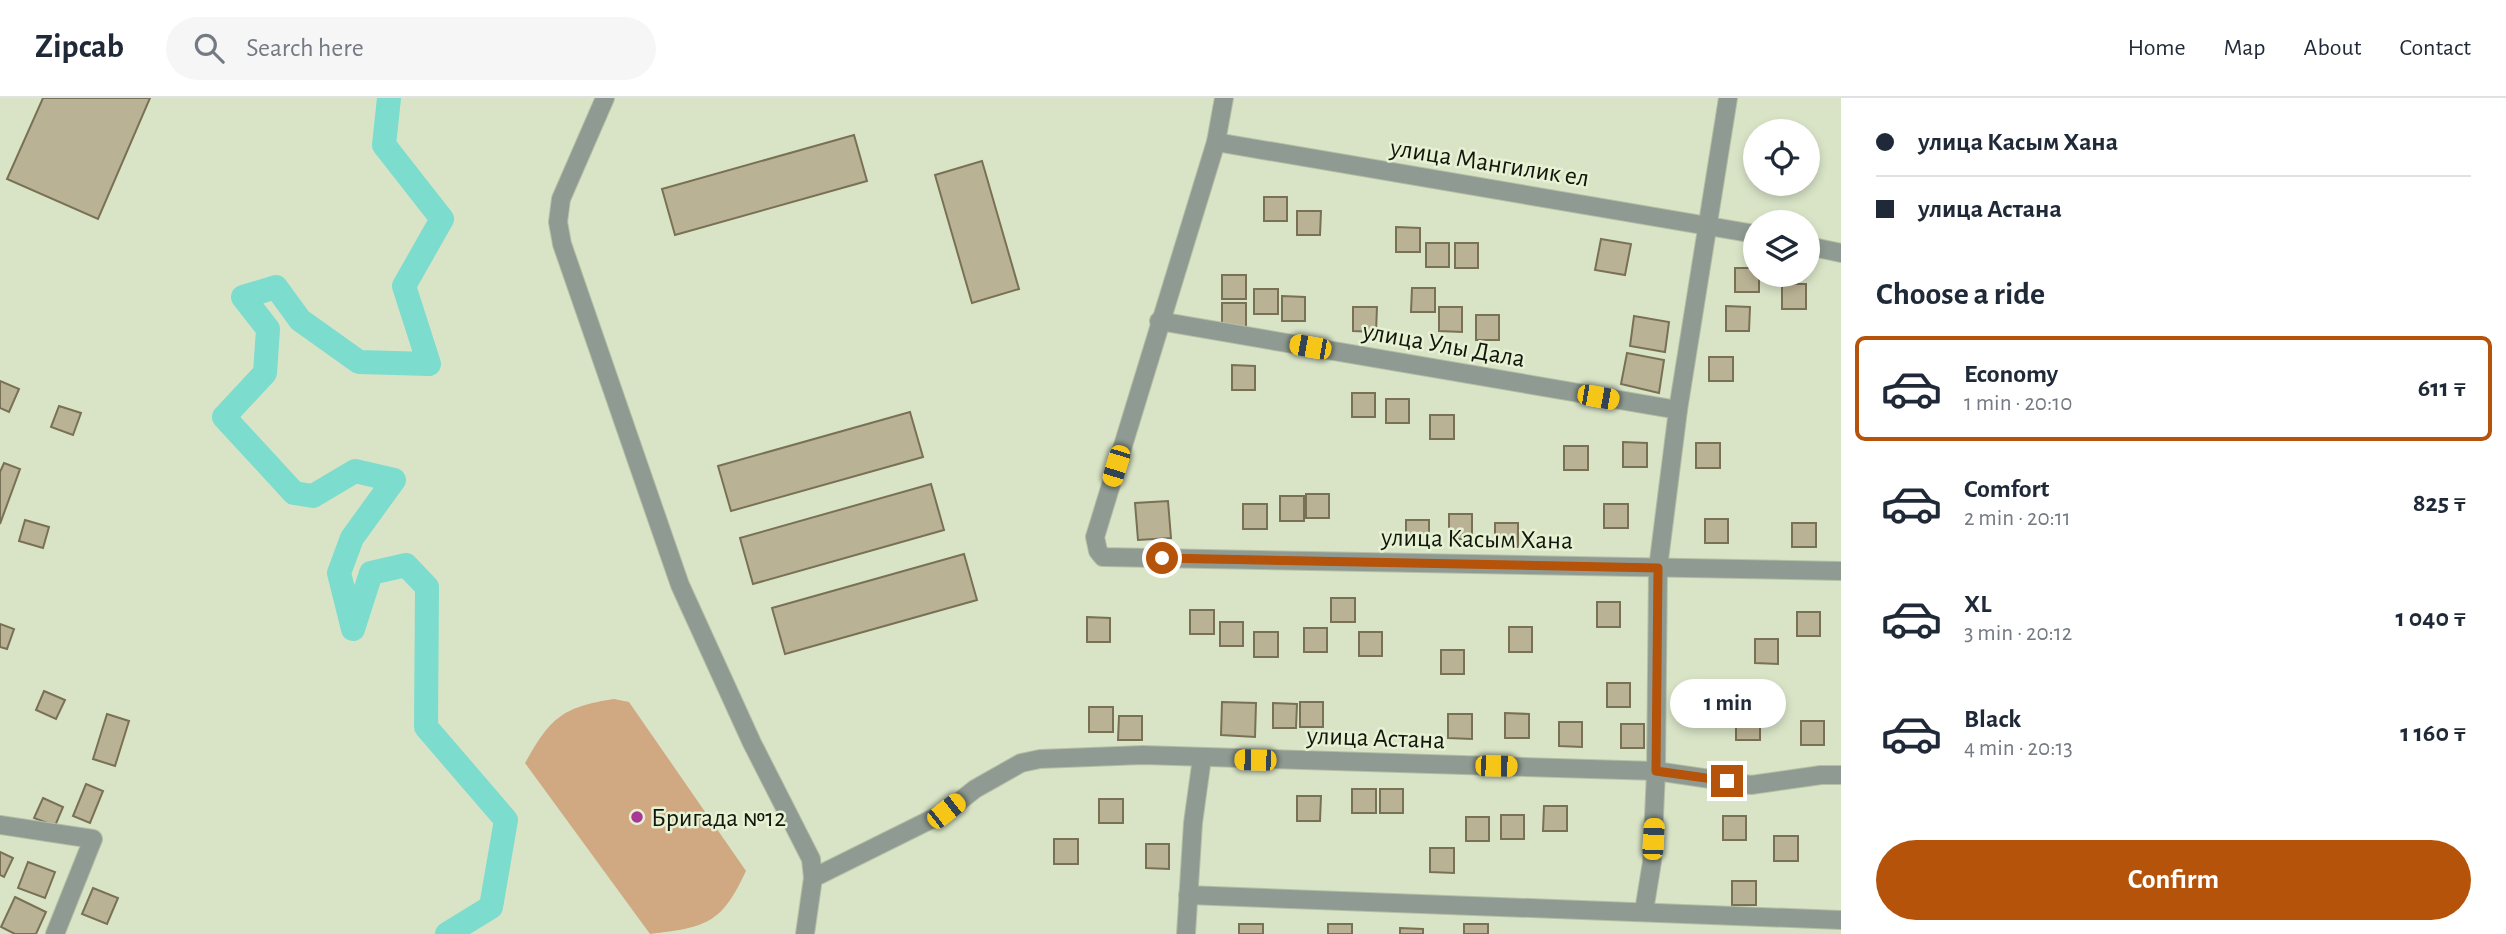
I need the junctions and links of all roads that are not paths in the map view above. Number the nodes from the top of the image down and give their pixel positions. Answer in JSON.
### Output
{"nodes":[{"id":1,"x":605,"y":98,"type":"edge"},
{"id":2,"x":1224,"y":98,"type":"edge"},
{"id":3,"x":1728,"y":98,"type":"edge"},
{"id":4,"x":1216,"y":142,"type":"junction"},
{"id":5,"x":1708,"y":224,"type":"junction"},
{"id":6,"x":1743,"y":231,"type":"edge"},
{"id":7,"x":1820,"y":249,"type":"edge"},
{"id":8,"x":1841,"y":254,"type":"edge"},
{"id":9,"x":1159,"y":321,"type":"junction"},
{"id":10,"x":1678,"y":410,"type":"junction"},
{"id":11,"x":1658,"y":568,"type":"junction"},
{"id":12,"x":1841,"y":571,"type":"edge"},
{"id":13,"x":1202,"y":758,"type":"junction"},
{"id":14,"x":1656,"y":771,"type":"junction"},
{"id":15,"x":1841,"y":775,"type":"edge"},
{"id":16,"x":0,"y":825,"type":"edge"},
{"id":17,"x":813,"y":878,"type":"junction"},
{"id":18,"x":1188,"y":895,"type":"junction"},
{"id":19,"x":1644,"y":911,"type":"junction"},
{"id":20,"x":1841,"y":920,"type":"edge"},
{"id":21,"x":55,"y":934,"type":"edge"},
{"id":22,"x":805,"y":934,"type":"edge"},
{"id":23,"x":1186,"y":934,"type":"edge"}],
"edges":[{"from":1,"to":17,"type":"street"},
{"from":2,"to":4,"type":"street"},
{"from":3,"to":5,"type":"street"},
{"from":4,"to":5,"type":"street","name":"улица Мангилик ел"},
{"from":4,"to":9,"type":"street"},
{"from":5,"to":6,"type":"street","name":"улица Мангилик ел"},
{"from":5,"to":10,"type":"street"},
{"from":7,"to":8,"type":"street"},
{"from":9,"to":10,"type":"street","name":"улица Улы Дала"},
{"from":9,"to":11,"type":"street","name":"улица Касым Хана"},
{"from":10,"to":11,"type":"street"},
{"from":11,"to":12,"type":"street","name":"улица Касым Хана"},
{"from":11,"to":14,"type":"street"},
{"from":13,"to":14,"type":"street","name":"улица Астана"},
{"from":13,"to":17,"type":"street","name":"улица Астана"},
{"from":13,"to":18,"type":"street"},
{"from":14,"to":15,"type":"street","name":"улица Астана"},
{"from":14,"to":19,"type":"street"},
{"from":16,"to":21,"type":"street"},
{"from":17,"to":22,"type":"street"},
{"from":18,"to":19,"type":"street"},
{"from":18,"to":23,"type":"street"},
{"from":19,"to":20,"type":"street"}]}
